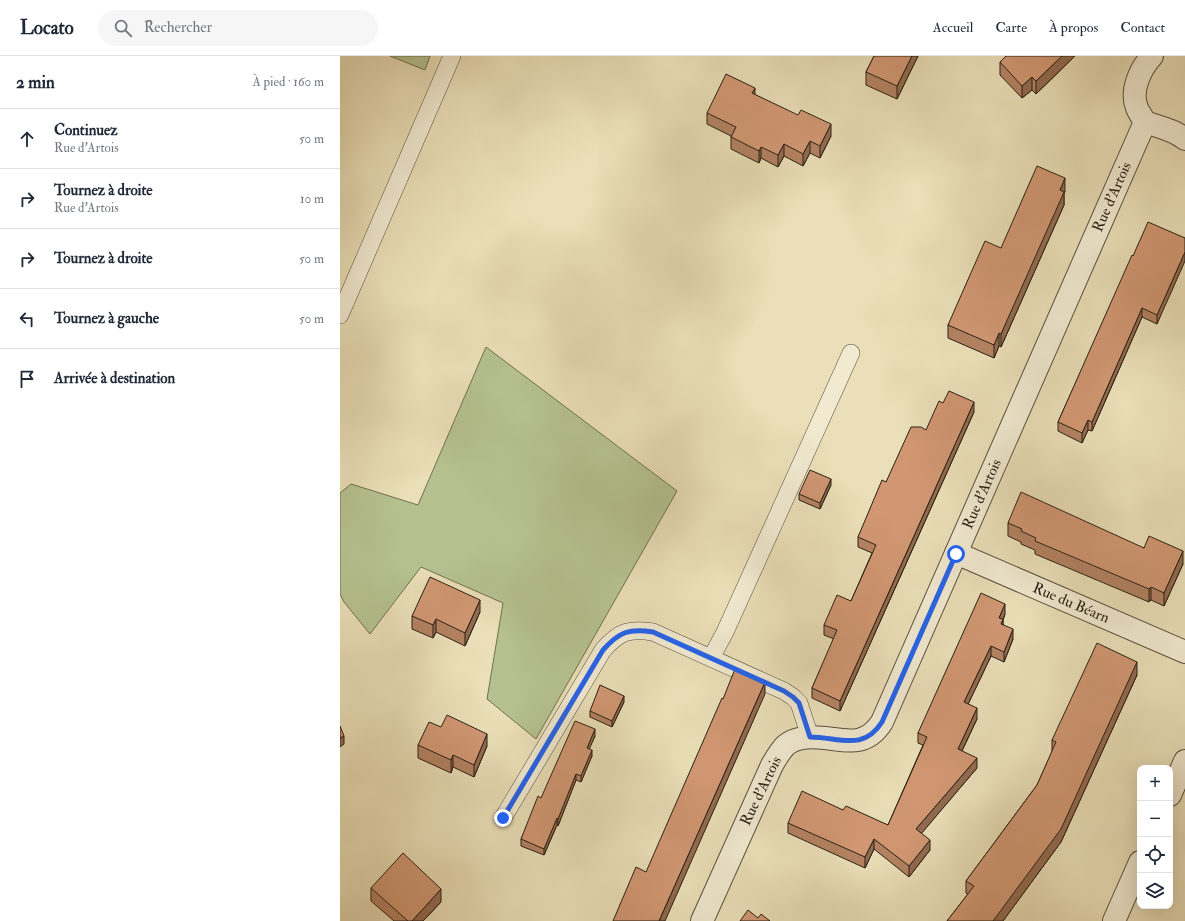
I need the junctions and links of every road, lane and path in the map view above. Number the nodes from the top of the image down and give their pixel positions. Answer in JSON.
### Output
{"nodes":[{"id":1,"x":452,"y":56,"type":"edge"},
{"id":2,"x":1152,"y":56,"type":"edge"},
{"id":3,"x":1145,"y":122,"type":"junction"},
{"id":4,"x":1185,"y":139,"type":"edge"},
{"id":5,"x":340,"y":316,"type":"edge"},
{"id":6,"x":851,"y":352,"type":"dead end"},
{"id":7,"x":956,"y":554,"type":"junction"},
{"id":8,"x":1185,"y":652,"type":"edge"},
{"id":9,"x":711,"y":658,"type":"junction"},
{"id":10,"x":810,"y":737,"type":"junction"},
{"id":11,"x":1185,"y":762,"type":"edge"},
{"id":12,"x":1173,"y":788,"type":"edge"},
{"id":13,"x":503,"y":818,"type":"dead end"},
{"id":14,"x":1137,"y":869,"type":"edge"},
{"id":15,"x":702,"y":921,"type":"edge"},
{"id":16,"x":1114,"y":921,"type":"edge"}],
"edges":[{"from":1,"to":5,"type":"lane"},
{"from":2,"to":3,"type":"street"},
{"from":3,"to":4,"type":"street"},
{"from":3,"to":7,"type":"street","name":"Rue d'Artois"},
{"from":6,"to":9,"type":"lane"},
{"from":7,"to":8,"type":"street","name":"Rue du Béarn"},
{"from":7,"to":10,"type":"street","name":"Rue d'Artois"},
{"from":9,"to":10,"type":"lane"},
{"from":9,"to":13,"type":"lane"},
{"from":10,"to":15,"type":"street","name":"Rue d'Artois"},
{"from":11,"to":12,"type":"street"},
{"from":14,"to":16,"type":"street"}]}
